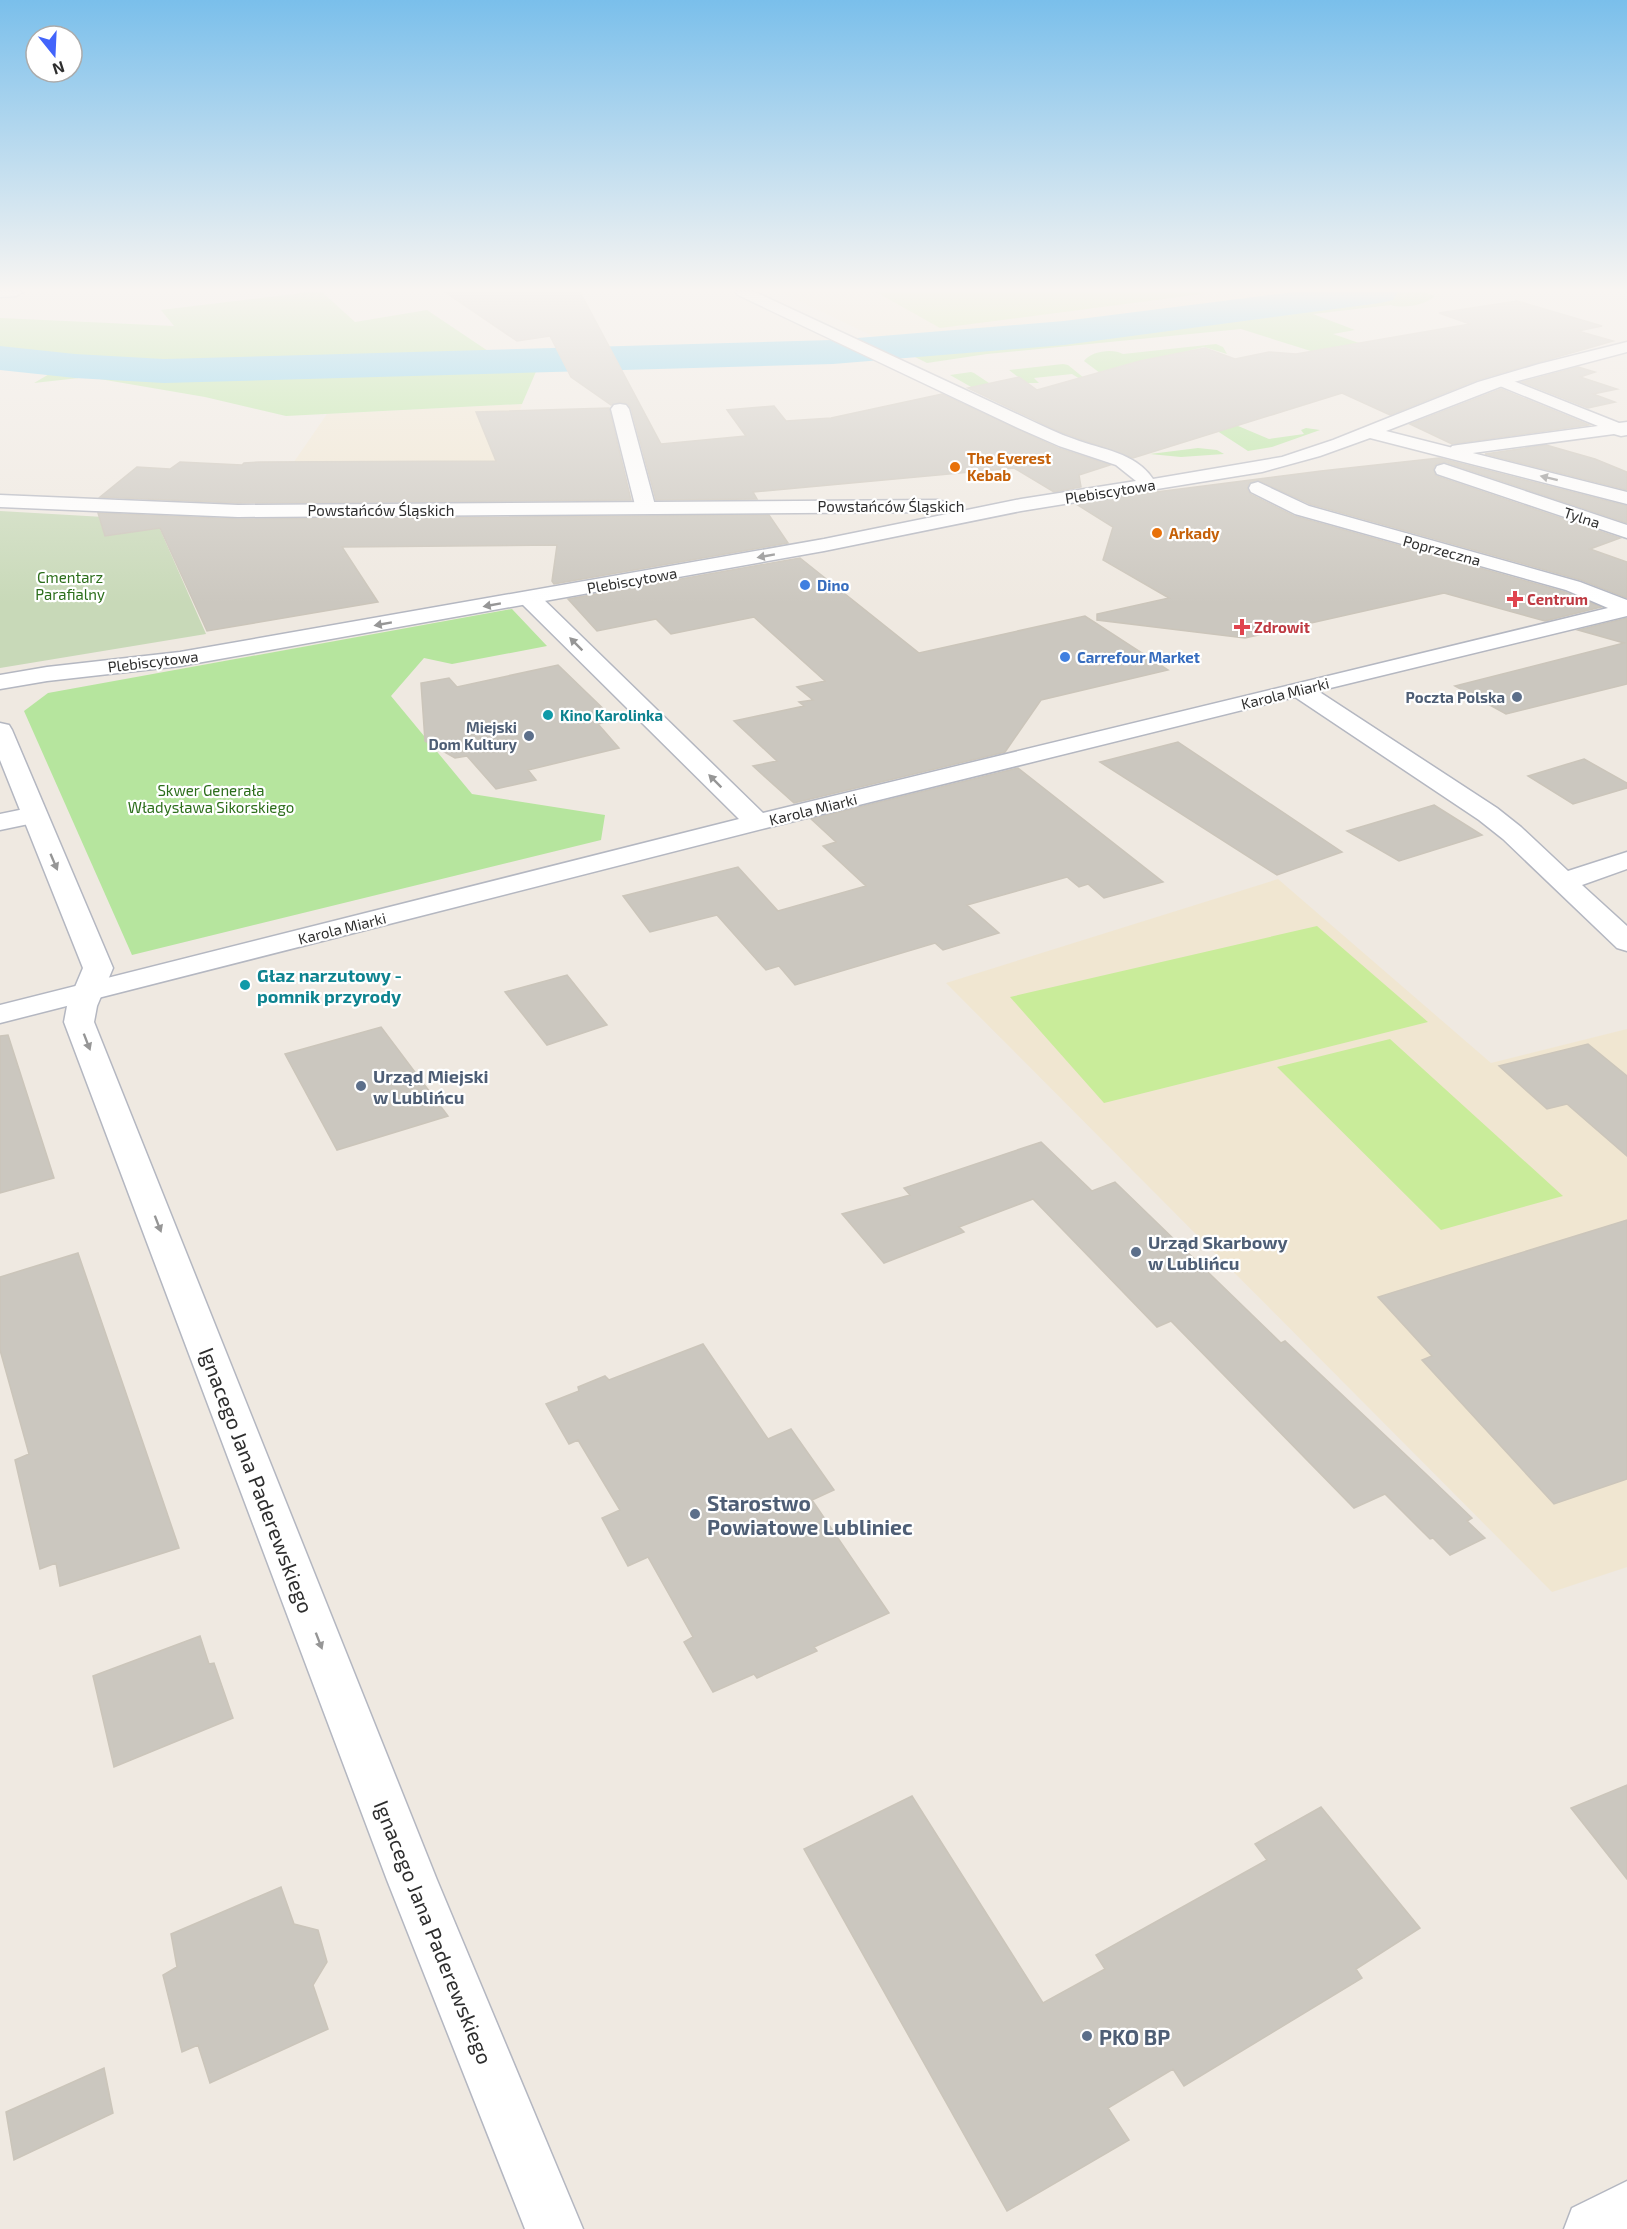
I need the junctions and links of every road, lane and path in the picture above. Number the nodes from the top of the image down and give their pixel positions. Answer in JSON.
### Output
{"nodes":[{"id":1,"x":967,"y":396,"type":"edge"},
{"id":2,"x":1461,"y":396,"type":"edge"},
{"id":3,"x":1539,"y":396,"type":"edge"},
{"id":4,"x":620,"y":409,"type":"dead end"},
{"id":5,"x":1397,"y":420,"type":"junction"},
{"id":6,"x":1624,"y":430,"type":"edge"},
{"id":7,"x":1369,"y":432,"type":"junction"},
{"id":8,"x":1420,"y":445,"type":"junction"},
{"id":9,"x":1326,"y":448,"type":"junction"},
{"id":10,"x":1458,"y":450,"type":"dead end"},
{"id":11,"x":1496,"y":465,"type":"junction"},
{"id":12,"x":1262,"y":467,"type":"junction"},
{"id":13,"x":1104,"y":469,"type":"junction"},
{"id":14,"x":1444,"y":470,"type":"dead end"},
{"id":15,"x":1147,"y":484,"type":"junction"},
{"id":16,"x":1258,"y":488,"type":"dead end"},
{"id":17,"x":1089,"y":494,"type":"junction"},
{"id":18,"x":1627,"y":498,"type":"edge"},
{"id":19,"x":0,"y":501,"type":"edge"},
{"id":20,"x":1020,"y":505,"type":"junction"},
{"id":21,"x":646,"y":509,"type":"junction"},
{"id":22,"x":762,"y":509,"type":"junction"},
{"id":23,"x":783,"y":514,"type":"junction"},
{"id":24,"x":902,"y":528,"type":"junction"},
{"id":25,"x":1627,"y":532,"type":"edge"},
{"id":26,"x":824,"y":545,"type":"junction"},
{"id":27,"x":530,"y":598,"type":"junction"},
{"id":28,"x":1627,"y":609,"type":"edge"},
{"id":29,"x":180,"y":659,"type":"junction"},
{"id":30,"x":0,"y":682,"type":"edge"},
{"id":31,"x":1299,"y":689,"type":"junction"},
{"id":32,"x":0,"y":713,"type":"edge"},
{"id":33,"x":0,"y":730,"type":"edge"},
{"id":34,"x":17,"y":818,"type":"edge"},
{"id":35,"x":757,"y":822,"type":"junction"},
{"id":36,"x":1627,"y":860,"type":"edge"},
{"id":37,"x":1563,"y":882,"type":"junction"},
{"id":38,"x":1627,"y":942,"type":"edge"},
{"id":39,"x":88,"y":991,"type":"junction"},
{"id":40,"x":0,"y":1014,"type":"edge"},
{"id":41,"x":1627,"y":2210,"type":"edge"},
{"id":42,"x":554,"y":2229,"type":"edge"},
{"id":43,"x":1593,"y":2229,"type":"edge"}],
"edges":[{"from":1,"to":13,"type":"street"},
{"from":2,"to":5,"type":"street"},
{"from":3,"to":6,"type":"street"},
{"from":4,"to":21,"type":"street"},
{"from":5,"to":7,"type":"street"},
{"from":5,"to":8,"type":"street"},
{"from":6,"to":10,"type":"street"},
{"from":7,"to":8,"type":"street"},
{"from":7,"to":9,"type":"street"},
{"from":8,"to":11,"type":"street"},
{"from":9,"to":11,"type":"street"},
{"from":9,"to":12,"type":"street"},
{"from":18,"to":11,"type":"street","one_way":true},
{"from":12,"to":13,"type":"street"},
{"from":12,"to":15,"type":"street","name":"Plebiscytowa"},
{"from":13,"to":15,"type":"street"},
{"from":13,"to":17,"type":"street"},
{"from":14,"to":25,"type":"street","name":"Tylna"},
{"from":15,"to":17,"type":"street","name":"Plebiscytowa"},
{"from":16,"to":28,"type":"street","name":"Poprzeczna"},
{"from":17,"to":20,"type":"street","name":"Plebiscytowa"},
{"from":19,"to":21,"type":"street","name":"Powstańców Śląskich"},
{"from":20,"to":22,"type":"street","name":"Powstańców Śląskich"},
{"from":20,"to":24,"type":"street","name":"Plebiscytowa"},
{"from":21,"to":22,"type":"street","name":"Powstańców Śląskich"},
{"from":22,"to":23,"type":"street","name":"Powstańców Śląskich"},
{"from":23,"to":24,"type":"street","name":"Powstańców Śląskich"},
{"from":23,"to":26,"type":"street"},
{"from":24,"to":26,"type":"street","name":"Plebiscytowa"},
{"from":26,"to":27,"type":"street","name":"Plebiscytowa","one_way":true},
{"from":27,"to":29,"type":"street","name":"Plebiscytowa","one_way":true},
{"from":35,"to":27,"type":"street","one_way":true},
{"from":28,"to":31,"type":"street","name":"Karola Miarki"},
{"from":29,"to":30,"type":"street","name":"Plebiscytowa"},
{"from":29,"to":32,"type":"street"},
{"from":31,"to":35,"type":"street","name":"Karola Miarki"},
{"from":31,"to":37,"type":"street"},
{"from":33,"to":34,"type":"street","name":"Ignacego Jana Paderewskiego"},
{"from":34,"to":39,"type":"street","name":"Ignacego Jana Paderewskiego","one_way":true},
{"from":35,"to":39,"type":"street","name":"Karola Miarki"},
{"from":36,"to":37,"type":"street"},
{"from":37,"to":38,"type":"street"},
{"from":39,"to":40,"type":"street","name":"Karola Miarki"},
{"from":39,"to":42,"type":"street","name":"Ignacego Jana Paderewskiego","one_way":true},
{"from":41,"to":43,"type":"street"}]}
